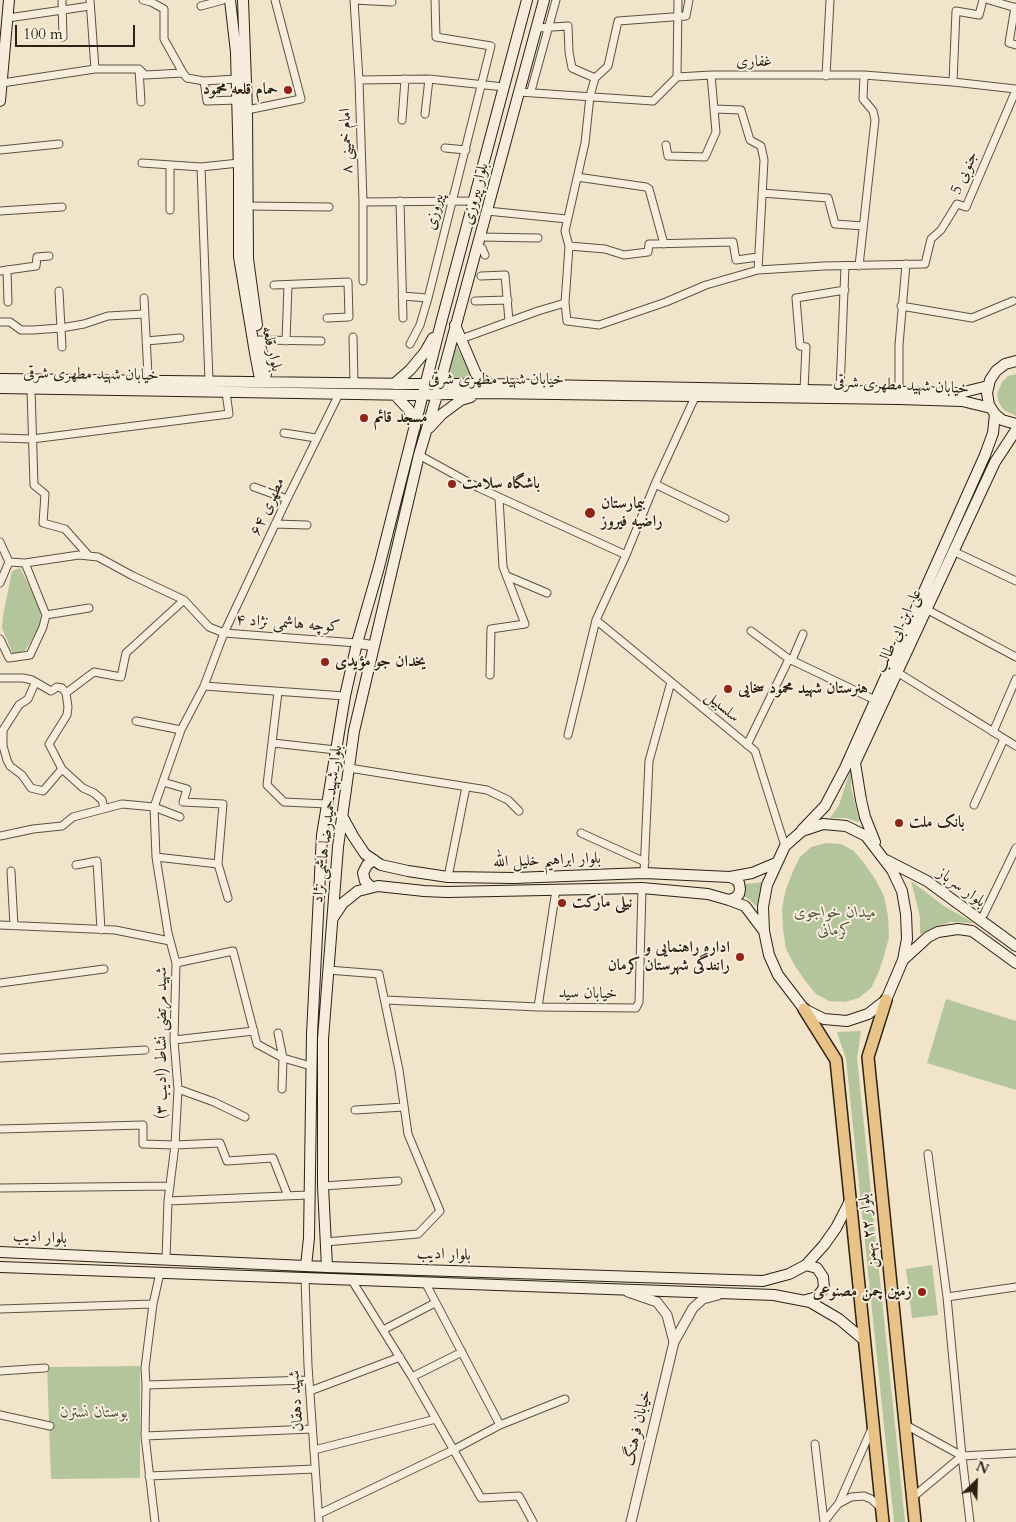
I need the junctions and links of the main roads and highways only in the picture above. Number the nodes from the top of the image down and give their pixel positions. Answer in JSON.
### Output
{"nodes":[{"id":1,"x":9,"y":0,"type":"edge"},
{"id":2,"x":230,"y":0,"type":"edge"},
{"id":3,"x":243,"y":0,"type":"edge"},
{"id":4,"x":527,"y":0,"type":"edge"},
{"id":5,"x":544,"y":0,"type":"edge"},
{"id":6,"x":2,"y":63,"type":"edge"},
{"id":7,"x":0,"y":101,"type":"edge"},
{"id":8,"x":441,"y":322,"type":"junction"},
{"id":9,"x":456,"y":323,"type":"junction"},
{"id":10,"x":1016,"y":361,"type":"edge"},
{"id":11,"x":0,"y":379,"type":"edge"},
{"id":12,"x":263,"y":382,"type":"junction"},
{"id":13,"x":425,"y":384,"type":"junction"},
{"id":14,"x":440,"y":384,"type":"junction"},
{"id":15,"x":988,"y":386,"type":"junction"},
{"id":16,"x":0,"y":388,"type":"edge"},
{"id":17,"x":487,"y":388,"type":"junction"},
{"id":18,"x":394,"y":389,"type":"junction"},
{"id":19,"x":423,"y":395,"type":"junction"},
{"id":20,"x":437,"y":395,"type":"junction"},
{"id":21,"x":993,"y":411,"type":"junction"},
{"id":22,"x":1016,"y":424,"type":"edge"},
{"id":23,"x":416,"y":428,"type":"junction"},
{"id":24,"x":1016,"y":430,"type":"edge"},
{"id":25,"x":426,"y":431,"type":"junction"},
{"id":26,"x":342,"y":816,"type":"junction"},
{"id":27,"x":802,"y":831,"type":"junction"},
{"id":28,"x":882,"y":856,"type":"junction"},
{"id":29,"x":374,"y":860,"type":"junction"},
{"id":30,"x":776,"y":863,"type":"junction"},
{"id":31,"x":730,"y":877,"type":"junction"},
{"id":32,"x":371,"y":887,"type":"junction"},
{"id":33,"x":729,"y":900,"type":"junction"},
{"id":34,"x":332,"y":919,"type":"junction"},
{"id":35,"x":764,"y":931,"type":"junction"},
{"id":36,"x":1016,"y":946,"type":"edge"},
{"id":37,"x":903,"y":960,"type":"junction"},
{"id":38,"x":1016,"y":963,"type":"edge"},
{"id":39,"x":886,"y":1000,"type":"junction"},
{"id":40,"x":804,"y":1009,"type":"junction"},
{"id":41,"x":850,"y":1201,"type":"junction"},
{"id":42,"x":0,"y":1252,"type":"edge"},
{"id":43,"x":806,"y":1265,"type":"junction"},
{"id":44,"x":306,"y":1266,"type":"junction"},
{"id":45,"x":327,"y":1266,"type":"junction"},
{"id":46,"x":0,"y":1267,"type":"edge"},
{"id":47,"x":806,"y":1300,"type":"junction"},
{"id":48,"x":864,"y":1340,"type":"junction"},
{"id":49,"x":883,"y":1522,"type":"edge"},
{"id":50,"x":916,"y":1522,"type":"edge"}],
"edges":[{"from":1,"to":6,"type":"main road"},
{"from":2,"to":12,"type":"main road","name":"بلوار قلعه"},
{"from":3,"to":12,"type":"main road","name":"بلوار قلعه"},
{"from":4,"to":8,"type":"main road","name":"بلوار پیروزی"},
{"from":5,"to":9,"type":"main road","name":"بلوار پیروزی"},
{"from":6,"to":7,"type":"main road"},
{"from":8,"to":9,"type":"main road"},
{"from":8,"to":13,"type":"main road","name":"بلوار پیروزی"},
{"from":8,"to":18,"type":"main road"},
{"from":9,"to":14,"type":"main road","name":"بلوار پیروزی"},
{"from":9,"to":17,"type":"main road"},
{"from":10,"to":15,"type":"main road"},
{"from":11,"to":12,"type":"main road","name":"خیابان شهید مطهری شرقی"},
{"from":12,"to":18,"type":"main road","name":"خیابان شهید مطهری شرقی"},
{"from":13,"to":14,"type":"main road","name":"خیابان شهید مطهری شرقی"},
{"from":13,"to":18,"type":"main road","name":"خیابان شهید مطهری شرقی"},
{"from":13,"to":19,"type":"main road","name":"بلوار پیروزی"},
{"from":14,"to":17,"type":"main road","name":"خیابان شهید مطهری شرقی"},
{"from":14,"to":20,"type":"main road","name":"بلوار پیروزی"},
{"from":15,"to":17,"type":"main road","name":"خیابان شهید مطهری شرقی"},
{"from":15,"to":21,"type":"main road","name":"علی ابن ابی طالب"},
{"from":16,"to":18,"type":"main road","name":"خیابان شهید مطهری شرقی"},
{"from":17,"to":20,"type":"main road","name":"خیابان شهید مطهری شرقی"},
{"from":17,"to":21,"type":"main road","name":"خیابان شهید مطهری شرقی"},
{"from":17,"to":25,"type":"main road"},
{"from":18,"to":19,"type":"main road","name":"خیابان شهید مطهری شرقی"},
{"from":18,"to":23,"type":"main road"},
{"from":19,"to":20,"type":"main road","name":"خیابان شهید مطهری شرقی"},
{"from":19,"to":23,"type":"main road","name":"بلوار شهید حمیدرضا هاشمی نژاد"},
{"from":20,"to":25,"type":"main road","name":"بلوار شهید حمیدرضا هاشمی نژاد"},
{"from":21,"to":22,"type":"main road","name":"خیابان شهید مطهری شرقی"},
{"from":21,"to":27,"type":"main road","name":"علی ابن ابی طالب"},
{"from":23,"to":44,"type":"main road","name":"بلوار شهید حمیدرضا هاشمی نژاد"},
{"from":24,"to":28,"type":"main road","name":"علی ابن ابی طالب"},
{"from":25,"to":26,"type":"main road","name":"بلوار شهید حمیدرضا هاشمی نژاد"},
{"from":26,"to":29,"type":"main road","name":"بلوار ابراهیم خلیل الله"},
{"from":26,"to":34,"type":"main road","name":"بلوار شهید حمیدرضا هاشمی نژاد"},
{"from":27,"to":28,"type":"main road"},
{"from":27,"to":30,"type":"main road"},
{"from":28,"to":36,"type":"main road","name":"بلوار سرباز"},
{"from":28,"to":37,"type":"main road"},
{"from":29,"to":31,"type":"main road","name":"بلوار ابراهیم خلیل الله"},
{"from":29,"to":32,"type":"main road"},
{"from":30,"to":31,"type":"main road","name":"بلوار ابراهیم خلیل الله"},
{"from":30,"to":35,"type":"main road"},
{"from":31,"to":33,"type":"main road"},
{"from":32,"to":33,"type":"main road","name":"بلوار ابراهیم خلیل الله"},
{"from":32,"to":34,"type":"main road","name":"بلوار ابراهیم خلیل الله"},
{"from":33,"to":35,"type":"main road","name":"بلوار ابراهیم خلیل الله"},
{"from":34,"to":45,"type":"main road","name":"بلوار شهید حمیدرضا هاشمی نژاد"},
{"from":35,"to":40,"type":"main road"},
{"from":37,"to":38,"type":"main road","name":"بلوار سرباز"},
{"from":37,"to":39,"type":"main road"},
{"from":39,"to":40,"type":"main road"},
{"from":39,"to":50,"type":"main road","name":"بلوار ۲۲ بهمن"},
{"from":40,"to":41,"type":"main road","name":"بلوار ۲۲ بهمن"},
{"from":41,"to":43,"type":"main road","name":"بلوار ادیب"},
{"from":41,"to":48,"type":"main road","name":"بلوار ۲۲ بهمن"},
{"from":42,"to":44,"type":"main road","name":"بلوار ادیب"},
{"from":43,"to":45,"type":"main road","name":"بلوار ادیب"},
{"from":43,"to":47,"type":"main road"},
{"from":44,"to":45,"type":"main road","name":"بلوار ادیب"},
{"from":46,"to":47,"type":"main road","name":"بلوار ادیب"},
{"from":47,"to":48,"type":"main road","name":"بلوار ادیب"},
{"from":48,"to":49,"type":"main road","name":"بلوار ۲۲ بهمن"}]}
